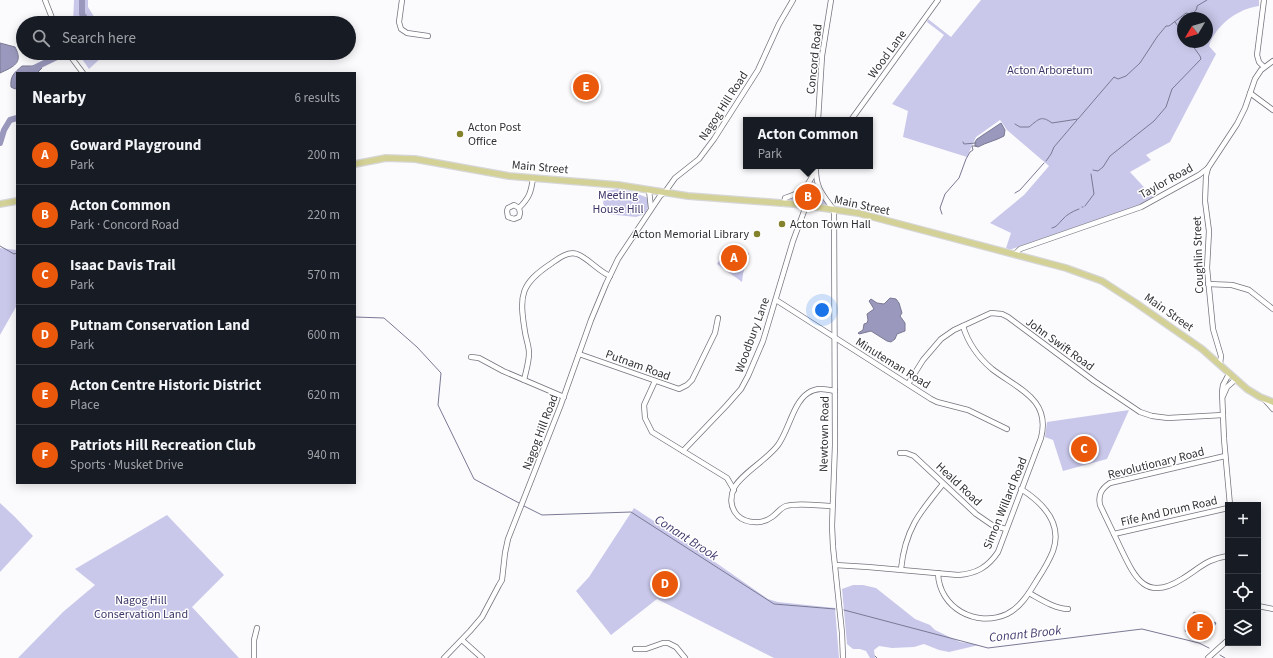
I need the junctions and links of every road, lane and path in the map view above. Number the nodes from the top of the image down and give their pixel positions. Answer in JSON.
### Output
{"nodes":[{"id":1,"x":45,"y":0,"type":"edge"},
{"id":2,"x":402,"y":0,"type":"edge"},
{"id":3,"x":793,"y":0,"type":"edge"},
{"id":4,"x":830,"y":0,"type":"edge"},
{"id":5,"x":938,"y":0,"type":"edge"},
{"id":6,"x":1264,"y":0,"type":"edge"},
{"id":7,"x":51,"y":16,"type":"edge"},
{"id":8,"x":428,"y":36,"type":"dead end"},
{"id":9,"x":73,"y":60,"type":"edge"},
{"id":10,"x":1273,"y":61,"type":"edge"},
{"id":11,"x":1264,"y":68,"type":"junction"},
{"id":12,"x":82,"y":72,"type":"edge"},
{"id":13,"x":1250,"y":93,"type":"junction"},
{"id":14,"x":1273,"y":110,"type":"edge"},
{"id":15,"x":818,"y":117,"type":"edge"},
{"id":16,"x":853,"y":117,"type":"edge"},
{"id":17,"x":356,"y":164,"type":"edge"},
{"id":18,"x":1208,"y":168,"type":"junction"},
{"id":19,"x":815,"y":169,"type":"edge"},
{"id":20,"x":816,"y":169,"type":"edge"},
{"id":21,"x":533,"y":178,"type":"junction"},
{"id":22,"x":649,"y":190,"type":"junction"},
{"id":23,"x":665,"y":192,"type":"junction"},
{"id":24,"x":16,"y":201,"type":"edge"},
{"id":25,"x":0,"y":204,"type":"edge"},
{"id":26,"x":784,"y":204,"type":"junction"},
{"id":27,"x":806,"y":206,"type":"junction"},
{"id":28,"x":519,"y":208,"type":"dead end"},
{"id":29,"x":651,"y":208,"type":"junction"},
{"id":30,"x":834,"y":210,"type":"junction"},
{"id":31,"x":1014,"y":255,"type":"junction"},
{"id":32,"x":610,"y":276,"type":"junction"},
{"id":33,"x":1208,"y":284,"type":"junction"},
{"id":34,"x":776,"y":300,"type":"junction"},
{"id":35,"x":1273,"y":309,"type":"edge"},
{"id":36,"x":718,"y":318,"type":"dead end"},
{"id":37,"x":963,"y":326,"type":"junction"},
{"id":38,"x":834,"y":338,"type":"junction"},
{"id":39,"x":579,"y":354,"type":"junction"},
{"id":40,"x":471,"y":357,"type":"dead end"},
{"id":41,"x":1220,"y":364,"type":"junction"},
{"id":42,"x":1230,"y":374,"type":"junction"},
{"id":43,"x":1236,"y":379,"type":"junction"},
{"id":44,"x":524,"y":380,"type":"junction"},
{"id":45,"x":655,"y":381,"type":"junction"},
{"id":46,"x":908,"y":384,"type":"junction"},
{"id":47,"x":834,"y":391,"type":"junction"},
{"id":48,"x":564,"y":397,"type":"junction"},
{"id":49,"x":1260,"y":397,"type":"junction"},
{"id":50,"x":1222,"y":402,"type":"junction"},
{"id":51,"x":1273,"y":402,"type":"edge"},
{"id":52,"x":1273,"y":409,"type":"edge"},
{"id":53,"x":1223,"y":415,"type":"junction"},
{"id":54,"x":1007,"y":429,"type":"dead end"},
{"id":55,"x":682,"y":451,"type":"junction"},
{"id":56,"x":900,"y":453,"type":"dead end"},
{"id":57,"x":1225,"y":456,"type":"junction"},
{"id":58,"x":944,"y":484,"type":"junction"},
{"id":59,"x":1021,"y":489,"type":"junction"},
{"id":60,"x":734,"y":490,"type":"junction"},
{"id":61,"x":1230,"y":502,"type":"edge"},
{"id":62,"x":832,"y":506,"type":"junction"},
{"id":63,"x":1225,"y":509,"type":"edge"},
{"id":64,"x":1006,"y":529,"type":"junction"},
{"id":65,"x":1114,"y":534,"type":"junction"},
{"id":66,"x":1225,"y":557,"type":"edge"},
{"id":67,"x":835,"y":565,"type":"junction"},
{"id":68,"x":900,"y":569,"type":"junction"},
{"id":69,"x":938,"y":573,"type":"junction"},
{"id":70,"x":1029,"y":593,"type":"junction"},
{"id":71,"x":1261,"y":607,"type":"edge"},
{"id":72,"x":1068,"y":609,"type":"dead end"},
{"id":73,"x":1273,"y":609,"type":"edge"},
{"id":74,"x":257,"y":628,"type":"dead end"},
{"id":75,"x":462,"y":640,"type":"junction"},
{"id":76,"x":1225,"y":643,"type":"edge"},
{"id":77,"x":635,"y":649,"type":"dead end"},
{"id":78,"x":254,"y":658,"type":"edge"},
{"id":79,"x":444,"y":658,"type":"edge"},
{"id":80,"x":482,"y":658,"type":"edge"},
{"id":81,"x":685,"y":658,"type":"edge"},
{"id":82,"x":843,"y":658,"type":"edge"},
{"id":83,"x":1208,"y":658,"type":"edge"}],
"edges":[{"from":1,"to":7,"type":"street"},
{"from":2,"to":8,"type":"street"},
{"from":3,"to":23,"type":"street","name":"Nagog Hill Road"},
{"from":4,"to":15,"type":"street","name":"Concord Road"},
{"from":5,"to":16,"type":"street","name":"Wood Lane"},
{"from":6,"to":11,"type":"street"},
{"from":9,"to":12,"type":"street"},
{"from":10,"to":11,"type":"street","name":"Taylor Road"},
{"from":11,"to":13,"type":"street","name":"Taylor Road"},
{"from":13,"to":14,"type":"street"},
{"from":13,"to":18,"type":"street","name":"Taylor Road"},
{"from":17,"to":21,"type":"main road","name":"Main Street"},
{"from":18,"to":31,"type":"street","name":"Taylor Road"},
{"from":18,"to":33,"type":"street","name":"Coughlin Street"},
{"from":19,"to":26,"type":"street"},
{"from":20,"to":30,"type":"street"},
{"from":21,"to":22,"type":"main road","name":"Main Street"},
{"from":21,"to":28,"type":"street"},
{"from":22,"to":23,"type":"main road","name":"Main Street"},
{"from":22,"to":29,"type":"street"},
{"from":23,"to":26,"type":"main road","name":"Main Street"},
{"from":23,"to":29,"type":"street","name":"Nagog Hill Road"},
{"from":24,"to":25,"type":"main road"},
{"from":26,"to":27,"type":"main road","name":"Main Street"},
{"from":27,"to":30,"type":"main road","name":"Main Street"},
{"from":27,"to":34,"type":"street","name":"Woodbury Lane"},
{"from":29,"to":32,"type":"street","name":"Nagog Hill Road"},
{"from":30,"to":31,"type":"main road","name":"Main Street"},
{"from":30,"to":38,"type":"street","name":"Newtown Road"},
{"from":31,"to":41,"type":"main road","name":"Main Street"},
{"from":32,"to":39,"type":"street","name":"Nagog Hill Road"},
{"from":32,"to":44,"type":"street"},
{"from":33,"to":35,"type":"street"},
{"from":33,"to":41,"type":"street","name":"Coughlin Street"},
{"from":34,"to":38,"type":"street","name":"Minuteman Road"},
{"from":34,"to":55,"type":"street","name":"Woodbury Lane"},
{"from":36,"to":45,"type":"street","name":"Putnam Road"},
{"from":37,"to":46,"type":"street","name":"John Swift Road"},
{"from":37,"to":53,"type":"street","name":"John Swift Road"},
{"from":37,"to":59,"type":"street","name":"Simon Willard Road"},
{"from":38,"to":46,"type":"street","name":"Minuteman Road"},
{"from":38,"to":47,"type":"street","name":"Newtown Road"},
{"from":39,"to":45,"type":"street","name":"Putnam Road"},
{"from":39,"to":48,"type":"street","name":"Nagog Hill Road"},
{"from":40,"to":44,"type":"street"},
{"from":41,"to":42,"type":"main road","name":"Main Street"},
{"from":42,"to":43,"type":"main road","name":"Main Street"},
{"from":42,"to":50,"type":"street"},
{"from":43,"to":49,"type":"main road","name":"Main Street"},
{"from":43,"to":50,"type":"street"},
{"from":44,"to":48,"type":"street"},
{"from":45,"to":55,"type":"street"},
{"from":46,"to":54,"type":"street","name":"Minuteman Road"},
{"from":47,"to":60,"type":"street"},
{"from":47,"to":62,"type":"street","name":"Newtown Road"},
{"from":48,"to":75,"type":"street","name":"Nagog Hill Road"},
{"from":49,"to":51,"type":"main road","name":"Main Street"},
{"from":49,"to":52,"type":"street"},
{"from":50,"to":53,"type":"street"},
{"from":53,"to":57,"type":"street"},
{"from":55,"to":60,"type":"street"},
{"from":56,"to":58,"type":"street","name":"Heald Road"},
{"from":57,"to":61,"type":"street"},
{"from":57,"to":65,"type":"street","name":"Revolutionary Road"},
{"from":58,"to":64,"type":"street","name":"Heald Road"},
{"from":58,"to":68,"type":"street"},
{"from":59,"to":64,"type":"street","name":"Simon Willard Road"},
{"from":59,"to":70,"type":"street"},
{"from":60,"to":62,"type":"street"},
{"from":62,"to":67,"type":"street","name":"Newtown Road"},
{"from":63,"to":65,"type":"street","name":"Fife And Drum Road"},
{"from":64,"to":69,"type":"street","name":"Simon Willard Road"},
{"from":65,"to":66,"type":"street","name":"Revolutionary Road"},
{"from":67,"to":68,"type":"street","name":"Simon Willard Road"},
{"from":67,"to":82,"type":"street","name":"Newtown Road"},
{"from":68,"to":69,"type":"street","name":"Simon Willard Road"},
{"from":69,"to":70,"type":"street"},
{"from":70,"to":72,"type":"street"},
{"from":71,"to":73,"type":"street"},
{"from":74,"to":78,"type":"street"},
{"from":75,"to":79,"type":"street","name":"Nagog Hill Road"},
{"from":75,"to":80,"type":"street"},
{"from":76,"to":83,"type":"street"},
{"from":77,"to":81,"type":"street"}]}
